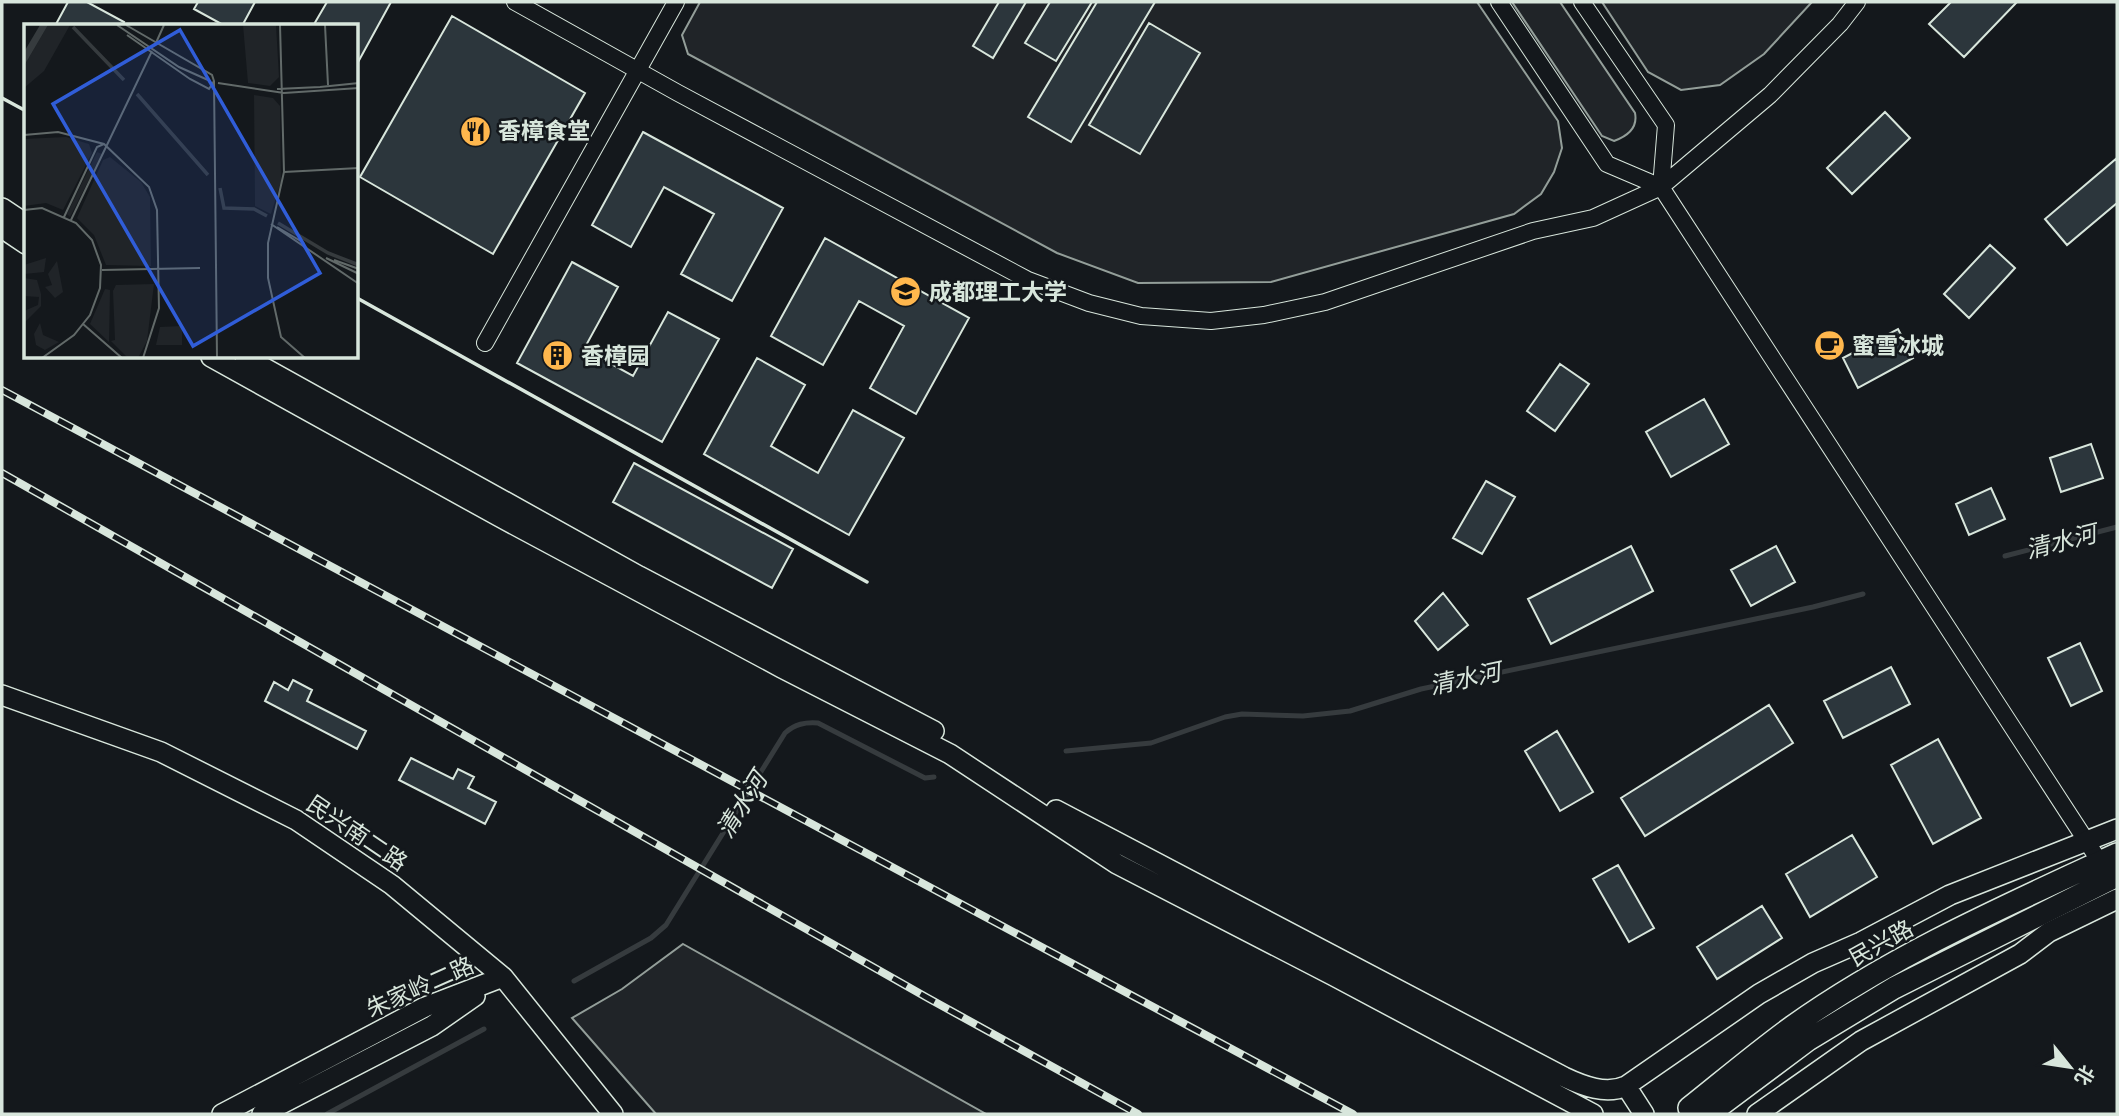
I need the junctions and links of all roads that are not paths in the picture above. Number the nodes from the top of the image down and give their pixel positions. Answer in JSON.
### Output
{"nodes":[{"id":1,"x":515,"y":2,"type":"edge"},
{"id":2,"x":676,"y":2,"type":"edge"},
{"id":3,"x":1499,"y":2,"type":"edge"},
{"id":4,"x":1581,"y":2,"type":"edge"},
{"id":5,"x":1857,"y":2,"type":"edge"},
{"id":6,"x":637,"y":70,"type":"junction"},
{"id":7,"x":1661,"y":187,"type":"junction"},
{"id":8,"x":2,"y":208,"type":"edge"},
{"id":9,"x":24,"y":223,"type":"edge"},
{"id":10,"x":2,"y":228,"type":"edge"},
{"id":11,"x":24,"y":243,"type":"edge"},
{"id":12,"x":485,"y":343,"type":"dead end"},
{"id":13,"x":215,"y":359,"type":"edge"},
{"id":14,"x":249,"y":359,"type":"edge"},
{"id":15,"x":2,"y":695,"type":"edge"},
{"id":16,"x":2117,"y":829,"type":"edge"},
{"id":17,"x":2087,"y":842,"type":"junction"},
{"id":18,"x":2117,"y":847,"type":"edge"},
{"id":19,"x":2033,"y":861,"type":"junction"},
{"id":20,"x":2114,"y":877,"type":"edge"},
{"id":21,"x":503,"y":977,"type":"junction"},
{"id":22,"x":1626,"y":1086,"type":"junction"},
{"id":23,"x":1689,"y":1108,"type":"dead end"},
{"id":24,"x":222,"y":1114,"type":"edge"},
{"id":25,"x":261,"y":1114,"type":"edge"},
{"id":26,"x":613,"y":1114,"type":"edge"},
{"id":27,"x":1593,"y":1114,"type":"edge"},
{"id":28,"x":1644,"y":1114,"type":"edge"},
{"id":29,"x":1709,"y":1114,"type":"edge"},
{"id":30,"x":1756,"y":1114,"type":"edge"}],
"edges":[{"from":1,"to":6,"type":"street"},
{"from":2,"to":6,"type":"street"},
{"from":3,"to":7,"type":"street"},
{"from":4,"to":7,"type":"street"},
{"from":5,"to":7,"type":"street"},
{"from":6,"to":7,"type":"street"},
{"from":6,"to":12,"type":"street"},
{"from":7,"to":17,"type":"street"},
{"from":8,"to":9,"type":"street"},
{"from":10,"to":11,"type":"street"},
{"from":13,"to":27,"type":"street"},
{"from":14,"to":22,"type":"street"},
{"from":15,"to":21,"type":"street","name":"民兴南二路"},
{"from":16,"to":17,"type":"street"},
{"from":17,"to":19,"type":"street"},
{"from":17,"to":20,"type":"street"},
{"from":18,"to":20,"type":"street"},
{"from":19,"to":20,"type":"street"},
{"from":19,"to":22,"type":"street"},
{"from":20,"to":23,"type":"main road","name":"民兴路"},
{"from":20,"to":29,"type":"main road","name":"民兴路"},
{"from":20,"to":30,"type":"street"},
{"from":21,"to":24,"type":"street","name":"朱家岭二路"},
{"from":21,"to":25,"type":"street","name":"朱家岭二路"},
{"from":21,"to":26,"type":"street","name":"民兴南二路"},
{"from":22,"to":28,"type":"street"}]}
